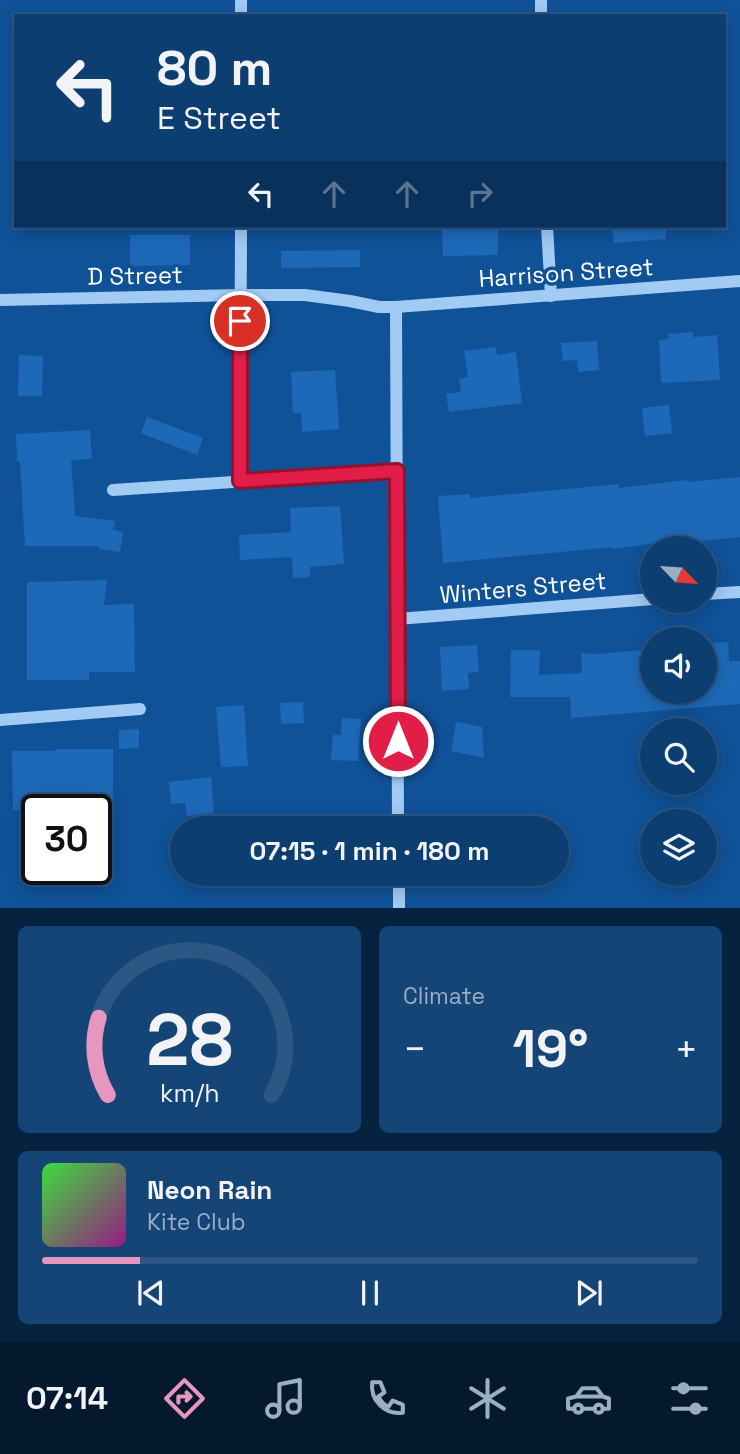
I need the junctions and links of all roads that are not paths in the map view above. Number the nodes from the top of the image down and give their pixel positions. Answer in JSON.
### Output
{"nodes":[{"id":1,"x":241,"y":228,"type":"edge"},
{"id":2,"x":547,"y":228,"type":"edge"},
{"id":3,"x":740,"y":281,"type":"edge"},
{"id":4,"x":241,"y":295,"type":"junction"},
{"id":5,"x":551,"y":296,"type":"junction"},
{"id":6,"x":0,"y":300,"type":"edge"},
{"id":7,"x":396,"y":307,"type":"junction"},
{"id":8,"x":397,"y":471,"type":"junction"},
{"id":9,"x":240,"y":481,"type":"junction"},
{"id":10,"x":113,"y":490,"type":"dead end"},
{"id":11,"x":740,"y":592,"type":"edge"},
{"id":12,"x":718,"y":593,"type":"edge"},
{"id":13,"x":640,"y":600,"type":"edge"},
{"id":14,"x":397,"y":619,"type":"junction"},
{"id":15,"x":140,"y":709,"type":"dead end"},
{"id":16,"x":0,"y":720,"type":"edge"},
{"id":17,"x":398,"y":816,"type":"edge"},
{"id":18,"x":399,"y":886,"type":"edge"},
{"id":19,"x":399,"y":908,"type":"edge"}],
"edges":[{"from":1,"to":4,"type":"street"},
{"from":2,"to":5,"type":"street"},
{"from":3,"to":5,"type":"street","name":"Harrison Street"},
{"from":4,"to":6,"type":"street","name":"D Street"},
{"from":4,"to":7,"type":"street","name":"D Street"},
{"from":4,"to":9,"type":"street"},
{"from":5,"to":7,"type":"street","name":"Harrison Street"},
{"from":7,"to":8,"type":"street"},
{"from":8,"to":9,"type":"street"},
{"from":8,"to":14,"type":"street"},
{"from":9,"to":10,"type":"street"},
{"from":11,"to":12,"type":"street"},
{"from":13,"to":14,"type":"street","name":"Winters Street"},
{"from":14,"to":17,"type":"street"},
{"from":15,"to":16,"type":"street"},
{"from":18,"to":19,"type":"street"}]}
